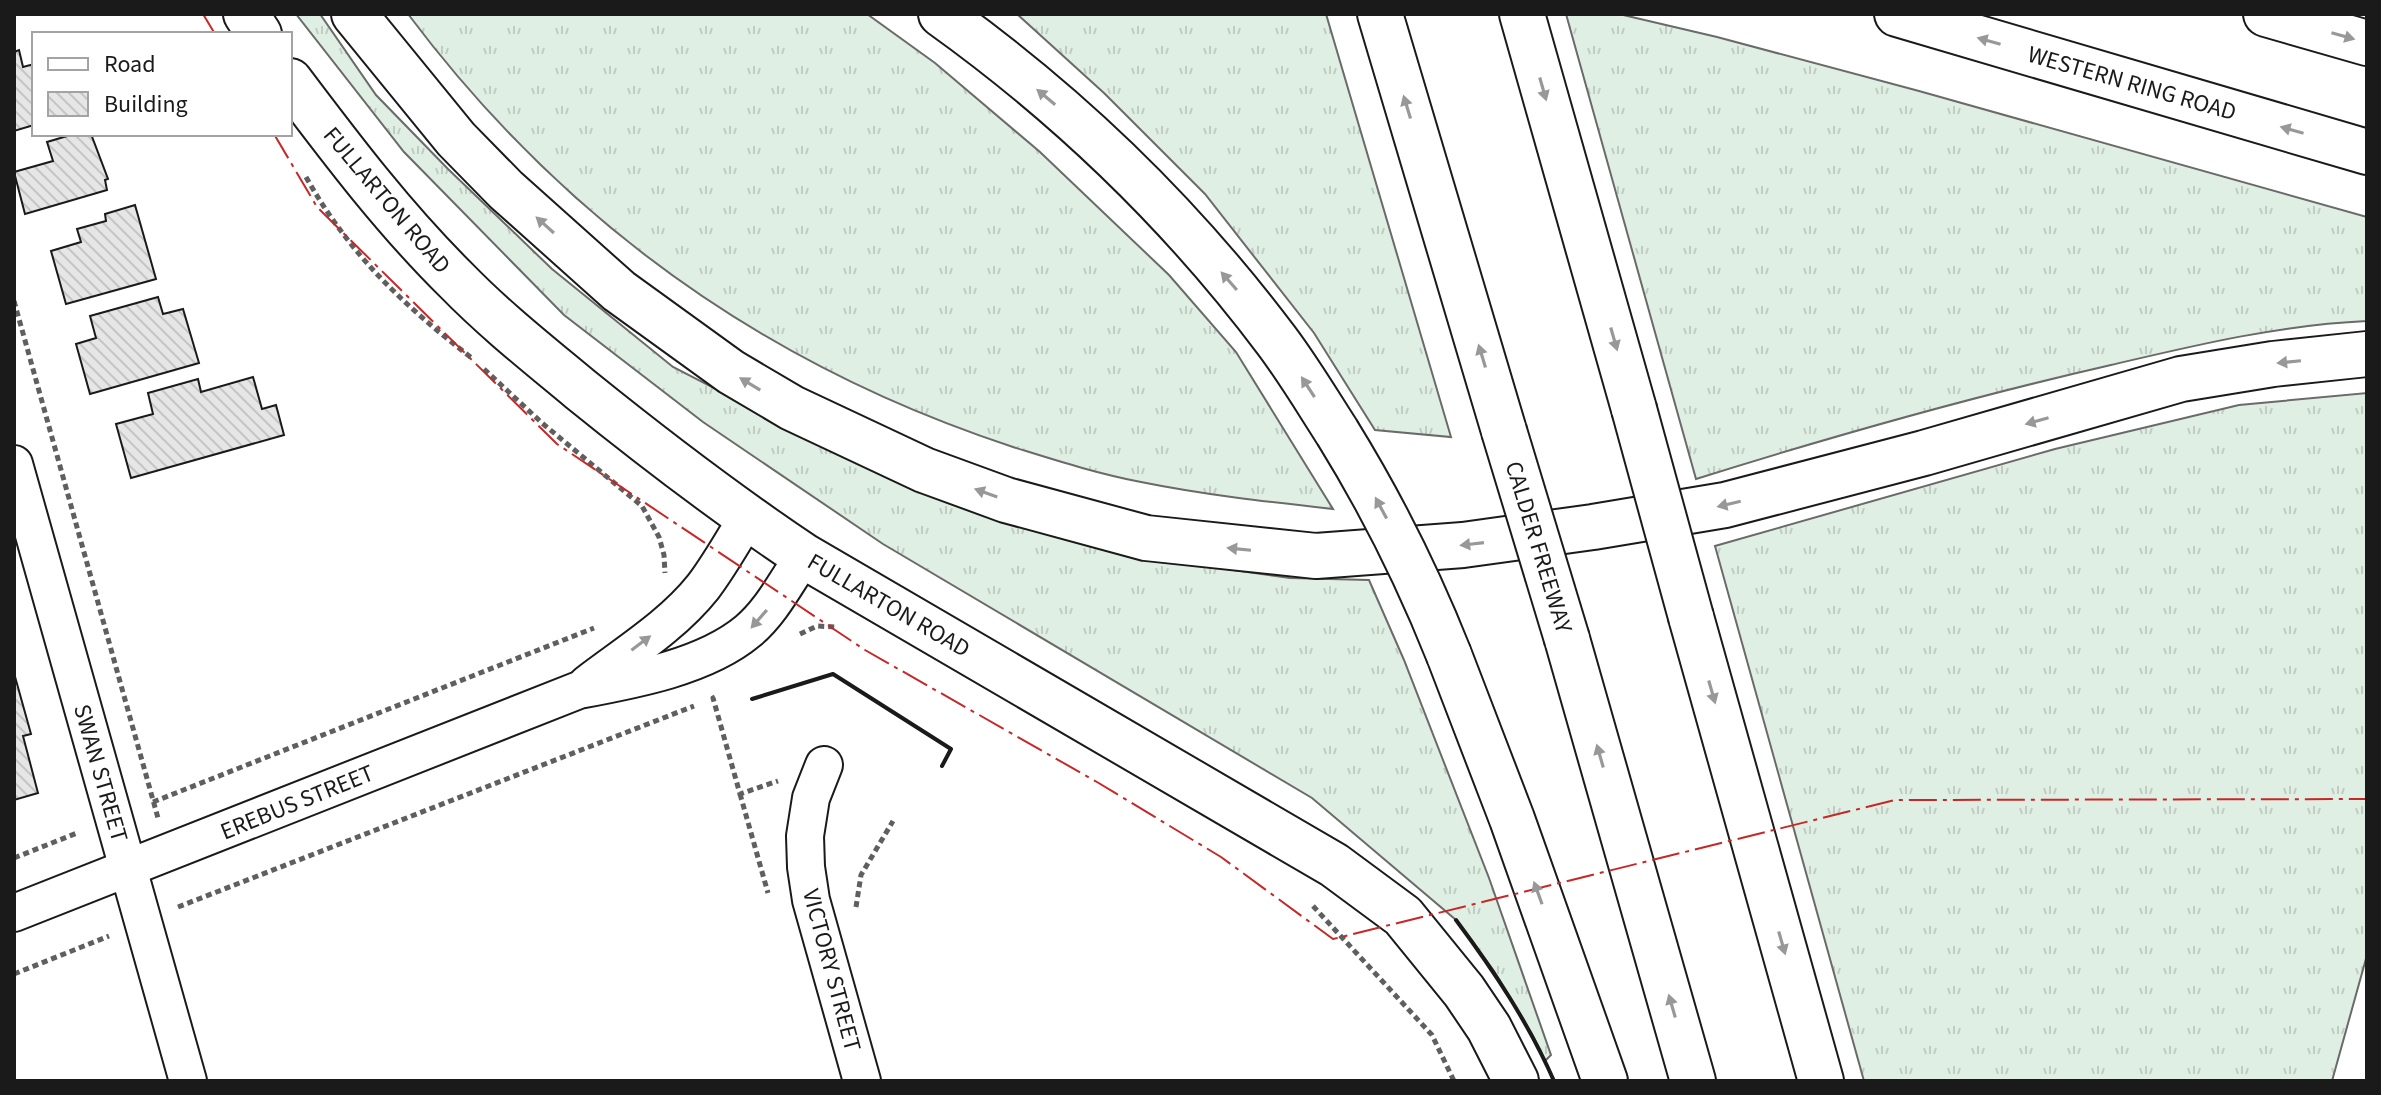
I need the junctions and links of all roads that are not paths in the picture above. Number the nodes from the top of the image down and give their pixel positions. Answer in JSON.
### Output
{"nodes":[{"id":1,"x":246,"y":14,"type":"edge"},
{"id":2,"x":354,"y":14,"type":"edge"},
{"id":3,"x":941,"y":14,"type":"edge"},
{"id":4,"x":1380,"y":14,"type":"edge"},
{"id":5,"x":1522,"y":14,"type":"edge"},
{"id":6,"x":1897,"y":14,"type":"edge"},
{"id":7,"x":2266,"y":14,"type":"edge"},
{"id":8,"x":258,"y":32,"type":"edge"},
{"id":9,"x":2367,"y":43,"type":"edge"},
{"id":10,"x":292,"y":84,"type":"edge"},
{"id":11,"x":2367,"y":152,"type":"edge"},
{"id":12,"x":2367,"y":354,"type":"edge"},
{"id":13,"x":14,"y":464,"type":"edge"},
{"id":14,"x":747,"y":518,"type":"junction"},
{"id":15,"x":804,"y":556,"type":"junction"},
{"id":16,"x":579,"y":690,"type":"junction"},
{"id":17,"x":824,"y":765,"type":"road end"},
{"id":18,"x":128,"y":868,"type":"junction"},
{"id":19,"x":14,"y":913,"type":"edge"},
{"id":20,"x":188,"y":1081,"type":"edge"},
{"id":21,"x":862,"y":1081,"type":"edge"},
{"id":22,"x":1516,"y":1081,"type":"edge"},
{"id":23,"x":1605,"y":1081,"type":"edge"},
{"id":24,"x":1693,"y":1081,"type":"edge"},
{"id":25,"x":1821,"y":1081,"type":"edge"}],
"edges":[{"from":1,"to":8,"type":"main road"},
{"from":12,"to":2,"type":"main road","one_way":true},
{"from":23,"to":3,"type":"main road","one_way":true,"bridge":true},
{"from":24,"to":4,"type":"main road","name":"CALDER FREEWAY","one_way":true,"bridge":true},
{"from":5,"to":25,"type":"main road","one_way":true,"bridge":true},
{"from":11,"to":6,"type":"main road","name":"WESTERN RING ROAD","one_way":true},
{"from":7,"to":9,"type":"main road","one_way":true},
{"from":10,"to":14,"type":"main road","name":"FULLARTON ROAD"},
{"from":13,"to":18,"type":"street","name":"SWAN STREET"},
{"from":14,"to":15,"type":"main road","name":"FULLARTON ROAD"},
{"from":16,"to":14,"type":"street","name":"EREBUS STREET","one_way":true},
{"from":15,"to":16,"type":"street","name":"EREBUS STREET","one_way":true},
{"from":15,"to":22,"type":"main road","name":"FULLARTON ROAD"},
{"from":16,"to":18,"type":"street","name":"EREBUS STREET"},
{"from":17,"to":21,"type":"street","name":"VICTORY STREET"},
{"from":18,"to":19,"type":"street","name":"EREBUS STREET"},
{"from":18,"to":20,"type":"street","name":"SWAN STREET"}]}
